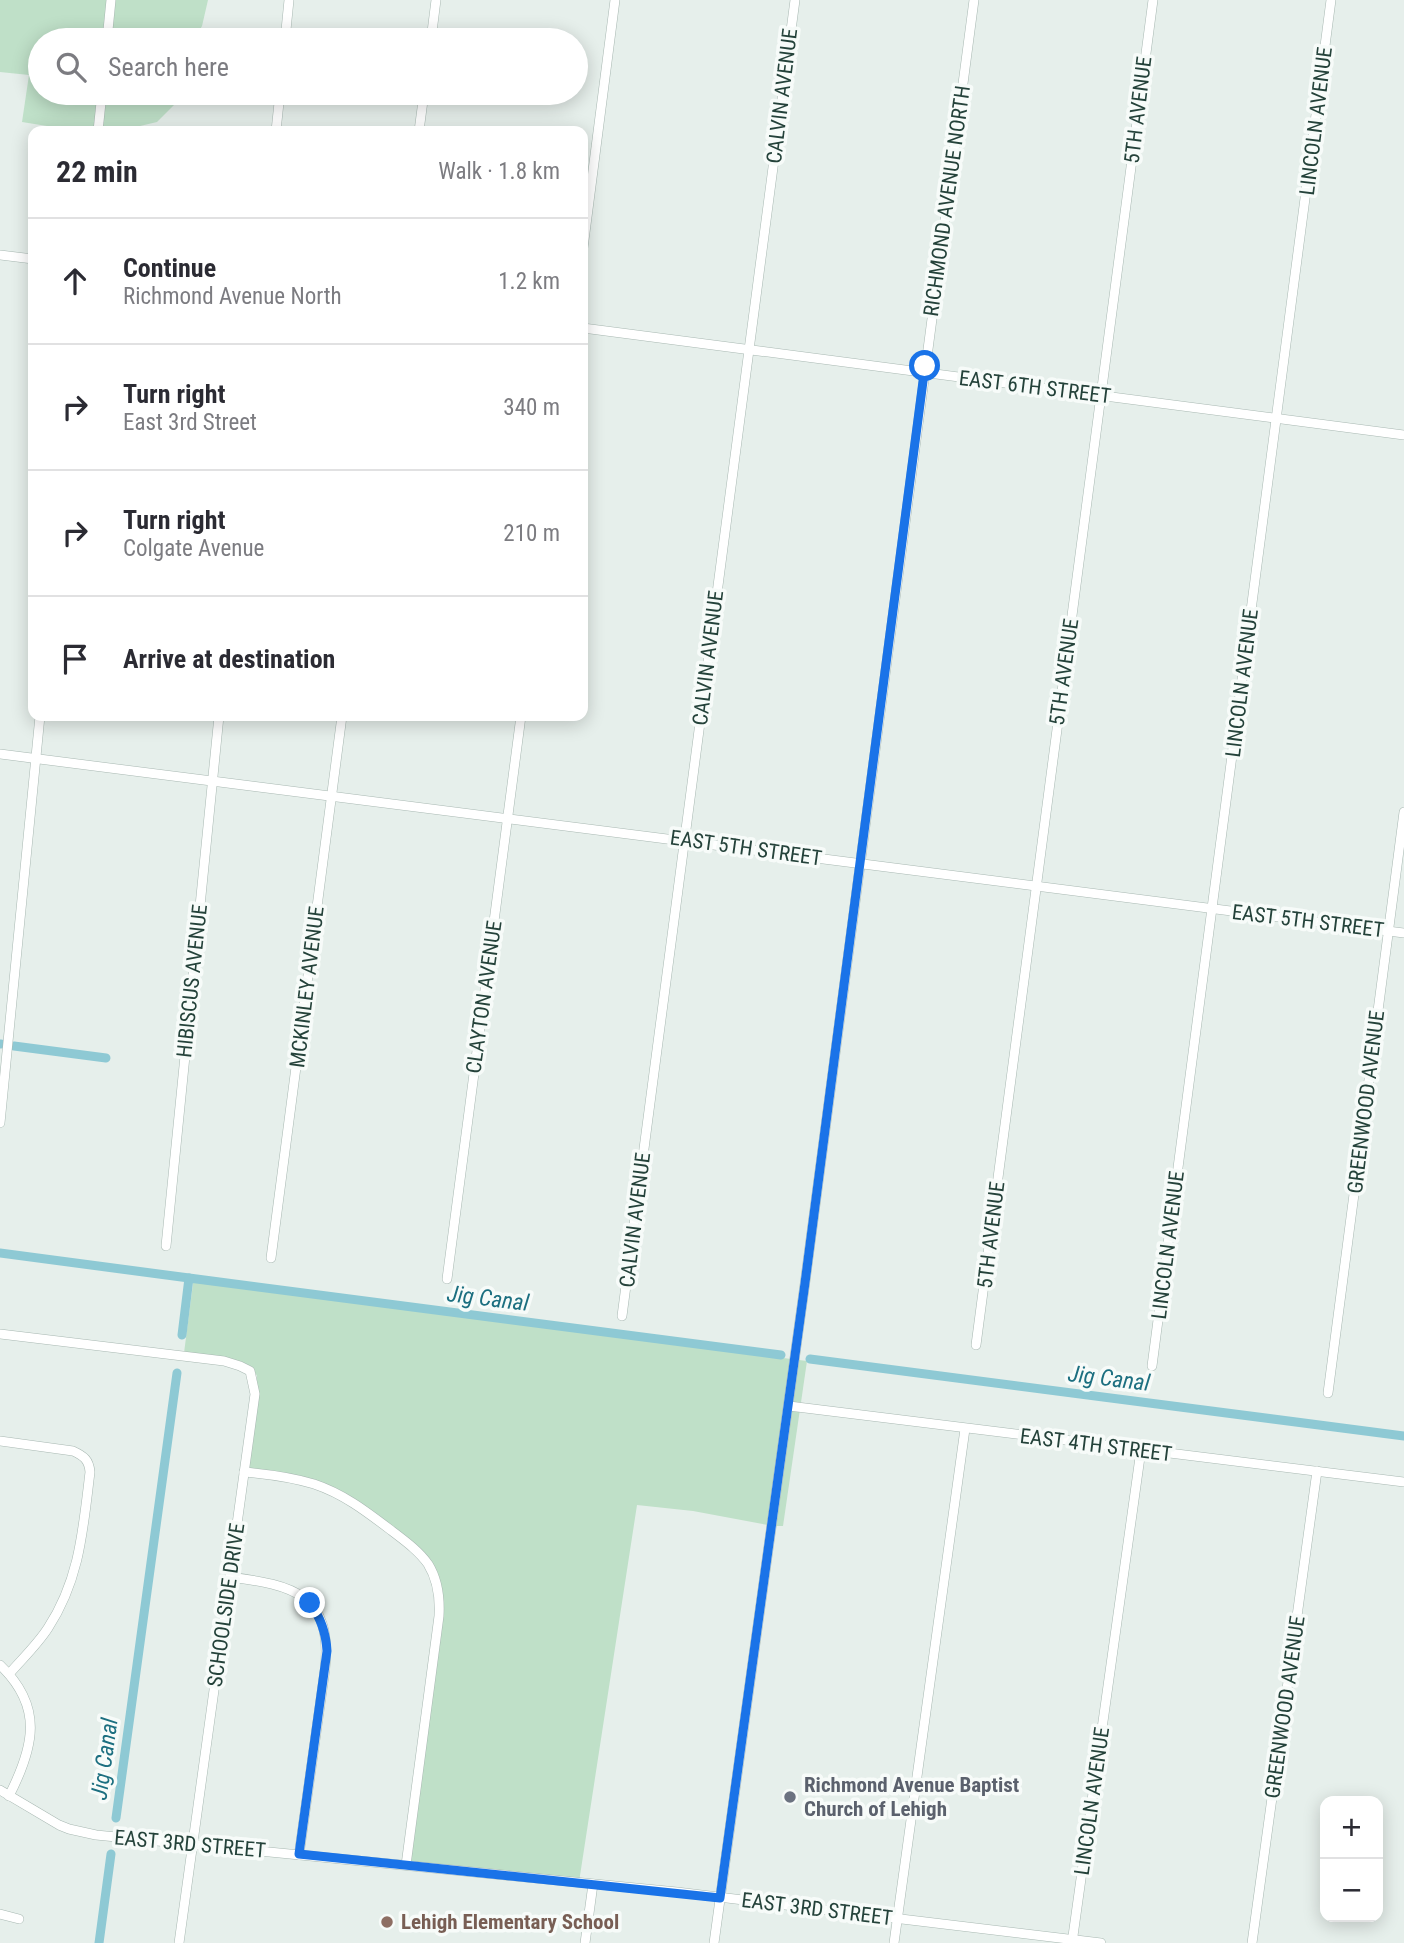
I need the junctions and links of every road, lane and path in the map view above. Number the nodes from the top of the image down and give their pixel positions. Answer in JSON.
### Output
{"nodes":[{"id":1,"x":111,"y":0,"type":"edge"},
{"id":2,"x":289,"y":0,"type":"edge"},
{"id":3,"x":436,"y":0,"type":"edge"},
{"id":4,"x":615,"y":0,"type":"edge"},
{"id":5,"x":795,"y":0,"type":"edge"},
{"id":6,"x":974,"y":0,"type":"edge"},
{"id":7,"x":1153,"y":0,"type":"edge"},
{"id":8,"x":1331,"y":0,"type":"edge"},
{"id":9,"x":108,"y":28,"type":"edge"},
{"id":10,"x":286,"y":28,"type":"edge"},
{"id":11,"x":432,"y":28,"type":"edge"},
{"id":12,"x":101,"y":105,"type":"edge"},
{"id":13,"x":279,"y":105,"type":"edge"},
{"id":14,"x":422,"y":105,"type":"edge"},
{"id":15,"x":99,"y":126,"type":"edge"},
{"id":16,"x":277,"y":126,"type":"edge"},
{"id":17,"x":420,"y":126,"type":"edge"},
{"id":18,"x":588,"y":209,"type":"edge"},
{"id":19,"x":0,"y":255,"type":"edge"},
{"id":20,"x":28,"y":258,"type":"edge"},
{"id":21,"x":588,"y":329,"type":"edge"},
{"id":22,"x":749,"y":350,"type":"junction"},
{"id":23,"x":924,"y":372,"type":"junction"},
{"id":24,"x":1101,"y":396,"type":"junction"},
{"id":25,"x":1277,"y":419,"type":"junction"},
{"id":26,"x":1404,"y":435,"type":"edge"},
{"id":27,"x":40,"y":721,"type":"edge"},
{"id":28,"x":219,"y":721,"type":"edge"},
{"id":29,"x":341,"y":721,"type":"edge"},
{"id":30,"x":521,"y":721,"type":"edge"},
{"id":31,"x":0,"y":754,"type":"edge"},
{"id":32,"x":36,"y":758,"type":"junction"},
{"id":33,"x":213,"y":780,"type":"junction"},
{"id":34,"x":331,"y":795,"type":"junction"},
{"id":35,"x":1404,"y":812,"type":"edge"},
{"id":36,"x":508,"y":818,"type":"junction"},
{"id":37,"x":685,"y":840,"type":"junction"},
{"id":38,"x":860,"y":863,"type":"junction"},
{"id":39,"x":1036,"y":886,"type":"junction"},
{"id":40,"x":1212,"y":908,"type":"junction"},
{"id":41,"x":1388,"y":931,"type":"junction"},
{"id":42,"x":1404,"y":933,"type":"edge"},
{"id":43,"x":0,"y":1123,"type":"edge"},
{"id":44,"x":166,"y":1245,"type":"dead end"},
{"id":45,"x":271,"y":1258,"type":"dead end"},
{"id":46,"x":447,"y":1279,"type":"dead end"},
{"id":47,"x":622,"y":1316,"type":"dead end"},
{"id":48,"x":0,"y":1334,"type":"edge"},
{"id":49,"x":976,"y":1345,"type":"dead end"},
{"id":50,"x":1152,"y":1366,"type":"dead end"},
{"id":51,"x":1328,"y":1393,"type":"dead end"},
{"id":52,"x":789,"y":1406,"type":"junction"},
{"id":53,"x":965,"y":1429,"type":"junction"},
{"id":54,"x":0,"y":1441,"type":"edge"},
{"id":55,"x":1141,"y":1450,"type":"junction"},
{"id":56,"x":1317,"y":1471,"type":"junction"},
{"id":57,"x":244,"y":1472,"type":"junction"},
{"id":58,"x":1404,"y":1482,"type":"edge"},
{"id":59,"x":230,"y":1577,"type":"junction"},
{"id":60,"x":0,"y":1665,"type":"edge"},
{"id":61,"x":9,"y":1674,"type":"junction"},
{"id":62,"x":4,"y":1793,"type":"edge"},
{"id":63,"x":193,"y":1845,"type":"junction"},
{"id":64,"x":299,"y":1854,"type":"junction"},
{"id":65,"x":405,"y":1865,"type":"junction"},
{"id":66,"x":593,"y":1884,"type":"junction"},
{"id":67,"x":720,"y":1898,"type":"junction"},
{"id":68,"x":0,"y":1914,"type":"edge"},
{"id":69,"x":897,"y":1918,"type":"junction"},
{"id":70,"x":19,"y":1919,"type":"dead end"},
{"id":71,"x":1072,"y":1941,"type":"edge"},
{"id":72,"x":179,"y":1943,"type":"edge"},
{"id":73,"x":585,"y":1943,"type":"edge"},
{"id":74,"x":714,"y":1943,"type":"edge"},
{"id":75,"x":894,"y":1943,"type":"edge"},
{"id":76,"x":1101,"y":1943,"type":"edge"},
{"id":77,"x":1252,"y":1943,"type":"edge"}],
"edges":[{"from":1,"to":9,"type":"street"},
{"from":2,"to":10,"type":"street"},
{"from":3,"to":11,"type":"street"},
{"from":4,"to":18,"type":"street"},
{"from":5,"to":22,"type":"street","name":"CALVIN AVENUE"},
{"from":6,"to":23,"type":"street","name":"RICHMOND AVENUE NORTH"},
{"from":7,"to":24,"type":"street","name":"5TH AVENUE"},
{"from":8,"to":25,"type":"street","name":"LINCOLN AVENUE"},
{"from":12,"to":15,"type":"street"},
{"from":13,"to":16,"type":"street"},
{"from":14,"to":17,"type":"street"},
{"from":19,"to":20,"type":"street"},
{"from":21,"to":22,"type":"street","name":"EAST 6TH STREET"},
{"from":22,"to":23,"type":"street","name":"EAST 6TH STREET"},
{"from":22,"to":37,"type":"street","name":"CALVIN AVENUE"},
{"from":23,"to":24,"type":"street","name":"EAST 6TH STREET"},
{"from":23,"to":38,"type":"street","name":"RICHMOND AVENUE NORTH"},
{"from":24,"to":25,"type":"street","name":"EAST 6TH STREET"},
{"from":24,"to":39,"type":"street","name":"5TH AVENUE"},
{"from":25,"to":26,"type":"street","name":"EAST 6TH STREET"},
{"from":25,"to":40,"type":"street","name":"LINCOLN AVENUE"},
{"from":27,"to":32,"type":"street"},
{"from":28,"to":33,"type":"street","name":"HIBISCUS AVENUE"},
{"from":29,"to":34,"type":"street","name":"MCKINLEY AVENUE"},
{"from":30,"to":36,"type":"street","name":"CLAYTON AVENUE"},
{"from":31,"to":32,"type":"street","name":"EAST 5TH STREET"},
{"from":32,"to":33,"type":"street","name":"EAST 5TH STREET"},
{"from":32,"to":43,"type":"street"},
{"from":33,"to":34,"type":"street","name":"EAST 5TH STREET"},
{"from":33,"to":44,"type":"street","name":"HIBISCUS AVENUE"},
{"from":34,"to":36,"type":"street","name":"EAST 5TH STREET"},
{"from":34,"to":45,"type":"street","name":"MCKINLEY AVENUE"},
{"from":35,"to":41,"type":"street","name":"GREENWOOD AVENUE"},
{"from":36,"to":37,"type":"street","name":"EAST 5TH STREET"},
{"from":36,"to":46,"type":"street","name":"CLAYTON AVENUE"},
{"from":37,"to":38,"type":"street","name":"EAST 5TH STREET"},
{"from":37,"to":47,"type":"street","name":"CALVIN AVENUE"},
{"from":38,"to":39,"type":"street","name":"EAST 5TH STREET"},
{"from":38,"to":52,"type":"street","name":"RICHMOND AVENUE NORTH"},
{"from":39,"to":40,"type":"street","name":"EAST 5TH STREET"},
{"from":39,"to":49,"type":"street","name":"5TH AVENUE"},
{"from":40,"to":41,"type":"street","name":"EAST 5TH STREET"},
{"from":40,"to":50,"type":"street","name":"LINCOLN AVENUE"},
{"from":41,"to":42,"type":"street","name":"EAST 5TH STREET"},
{"from":41,"to":51,"type":"street","name":"GREENWOOD AVENUE"},
{"from":48,"to":57,"type":"street","name":"SCHOOLSIDE DRIVE"},
{"from":52,"to":53,"type":"street","name":"EAST 4TH STREET"},
{"from":52,"to":67,"type":"street","name":"RICHMOND AVENUE NORTH"},
{"from":53,"to":55,"type":"street","name":"EAST 4TH STREET"},
{"from":53,"to":69,"type":"street"},
{"from":54,"to":61,"type":"street"},
{"from":55,"to":56,"type":"street","name":"EAST 4TH STREET"},
{"from":55,"to":71,"type":"street","name":"LINCOLN AVENUE"},
{"from":56,"to":58,"type":"street","name":"EAST 4TH STREET"},
{"from":56,"to":77,"type":"street","name":"GREENWOOD AVENUE"},
{"from":57,"to":59,"type":"street","name":"SCHOOLSIDE DRIVE"},
{"from":57,"to":65,"type":"street"},
{"from":59,"to":63,"type":"street","name":"SCHOOLSIDE DRIVE"},
{"from":59,"to":64,"type":"street"},
{"from":60,"to":61,"type":"street"},
{"from":61,"to":62,"type":"street"},
{"from":62,"to":63,"type":"street","name":"EAST 3RD STREET"},
{"from":63,"to":64,"type":"street","name":"EAST 3RD STREET"},
{"from":63,"to":72,"type":"street","name":"SCHOOLSIDE DRIVE"},
{"from":64,"to":65,"type":"street","name":"EAST 3RD STREET"},
{"from":65,"to":66,"type":"street","name":"EAST 3RD STREET"},
{"from":66,"to":67,"type":"street","name":"EAST 3RD STREET"},
{"from":66,"to":73,"type":"street"},
{"from":67,"to":69,"type":"street","name":"EAST 3RD STREET"},
{"from":67,"to":74,"type":"street","name":"RICHMOND AVENUE NORTH"},
{"from":68,"to":70,"type":"street"},
{"from":69,"to":71,"type":"street","name":"EAST 3RD STREET"},
{"from":69,"to":75,"type":"street"},
{"from":71,"to":76,"type":"street","name":"EAST 3RD STREET"}]}
